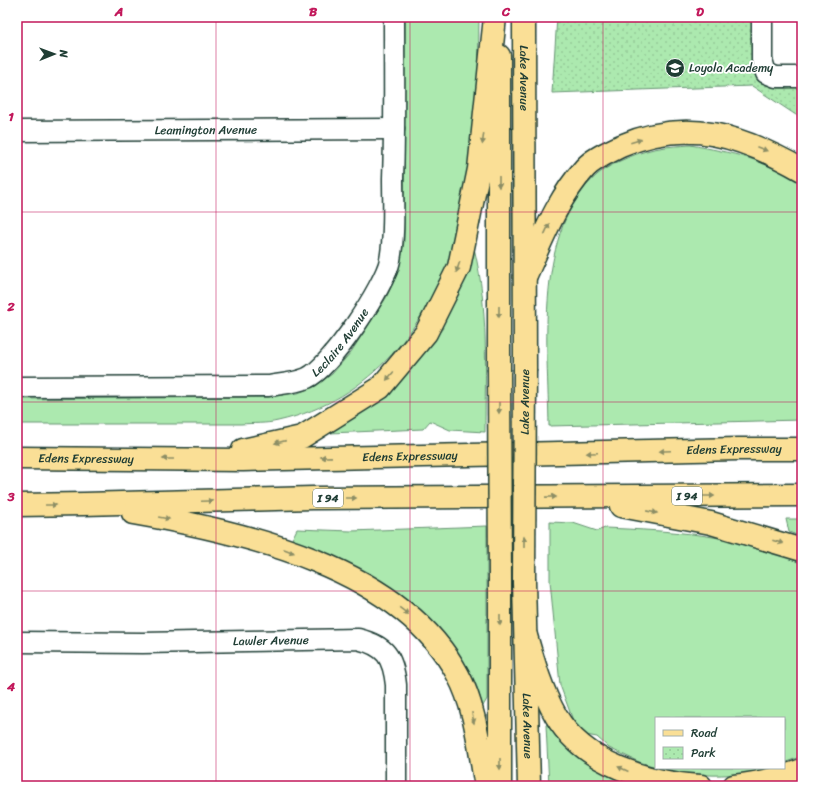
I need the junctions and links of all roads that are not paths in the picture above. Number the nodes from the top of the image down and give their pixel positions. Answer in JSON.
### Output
{"nodes":[{"id":1,"x":394,"y":17,"type":"edge"},
{"id":2,"x":495,"y":17,"type":"edge"},
{"id":3,"x":499,"y":17,"type":"edge"},
{"id":4,"x":524,"y":17,"type":"edge"},
{"id":5,"x":762,"y":17,"type":"edge"},
{"id":6,"x":800,"y":77,"type":"edge"},
{"id":7,"x":394,"y":129,"type":"junction"},
{"id":8,"x":17,"y":131,"type":"edge"},
{"id":9,"x":802,"y":170,"type":"edge"},
{"id":10,"x":525,"y":277,"type":"junction"},
{"id":11,"x":17,"y":387,"type":"edge"},
{"id":12,"x":796,"y":447,"type":"edge"},
{"id":13,"x":17,"y":458,"type":"edge"},
{"id":14,"x":201,"y":459,"type":"junction"},
{"id":15,"x":802,"y":495,"type":"edge"},
{"id":16,"x":572,"y":496,"type":"junction"},
{"id":17,"x":84,"y":504,"type":"junction"},
{"id":18,"x":17,"y":505,"type":"edge"},
{"id":19,"x":802,"y":550,"type":"edge"},
{"id":20,"x":526,"y":636,"type":"junction"},
{"id":21,"x":17,"y":642,"type":"edge"},
{"id":22,"x":802,"y":770,"type":"edge"},
{"id":23,"x":396,"y":786,"type":"edge"},
{"id":24,"x":486,"y":786,"type":"edge"},
{"id":25,"x":500,"y":786,"type":"edge"},
{"id":26,"x":529,"y":786,"type":"edge"},
{"id":27,"x":702,"y":786,"type":"edge"},
{"id":28,"x":734,"y":786,"type":"edge"}],
"edges":[{"from":1,"to":7,"type":"street","name":"Leclaire Avenue"},
{"from":2,"to":14,"type":"main road","one_way":true},
{"from":3,"to":25,"type":"main road","name":"Lake Avenue","one_way":true,"bridge":true},
{"from":4,"to":10,"type":"main road","name":"Lake Avenue"},
{"from":5,"to":6,"type":"street"},
{"from":7,"to":8,"type":"street","name":"Leamington Avenue"},
{"from":7,"to":11,"type":"street","name":"Leclaire Avenue"},
{"from":10,"to":9,"type":"main road","one_way":true},
{"from":20,"to":10,"type":"main road","name":"Lake Avenue","one_way":true,"bridge":true},
{"from":12,"to":14,"type":"main road","name":"Edens Expressway","one_way":true},
{"from":14,"to":13,"type":"main road","name":"Edens Expressway","one_way":true},
{"from":16,"to":15,"type":"main road","number":"I 94","one_way":true},
{"from":17,"to":16,"type":"main road","number":"I 94","one_way":true},
{"from":16,"to":19,"type":"main road","one_way":true},
{"from":18,"to":17,"type":"main road","number":"I 94","one_way":true},
{"from":17,"to":24,"type":"main road","one_way":true},
{"from":20,"to":26,"type":"main road","name":"Lake Avenue"},
{"from":27,"to":20,"type":"main road","one_way":true},
{"from":21,"to":23,"type":"street","name":"Lawler Avenue"},
{"from":22,"to":28,"type":"main road"}]}
